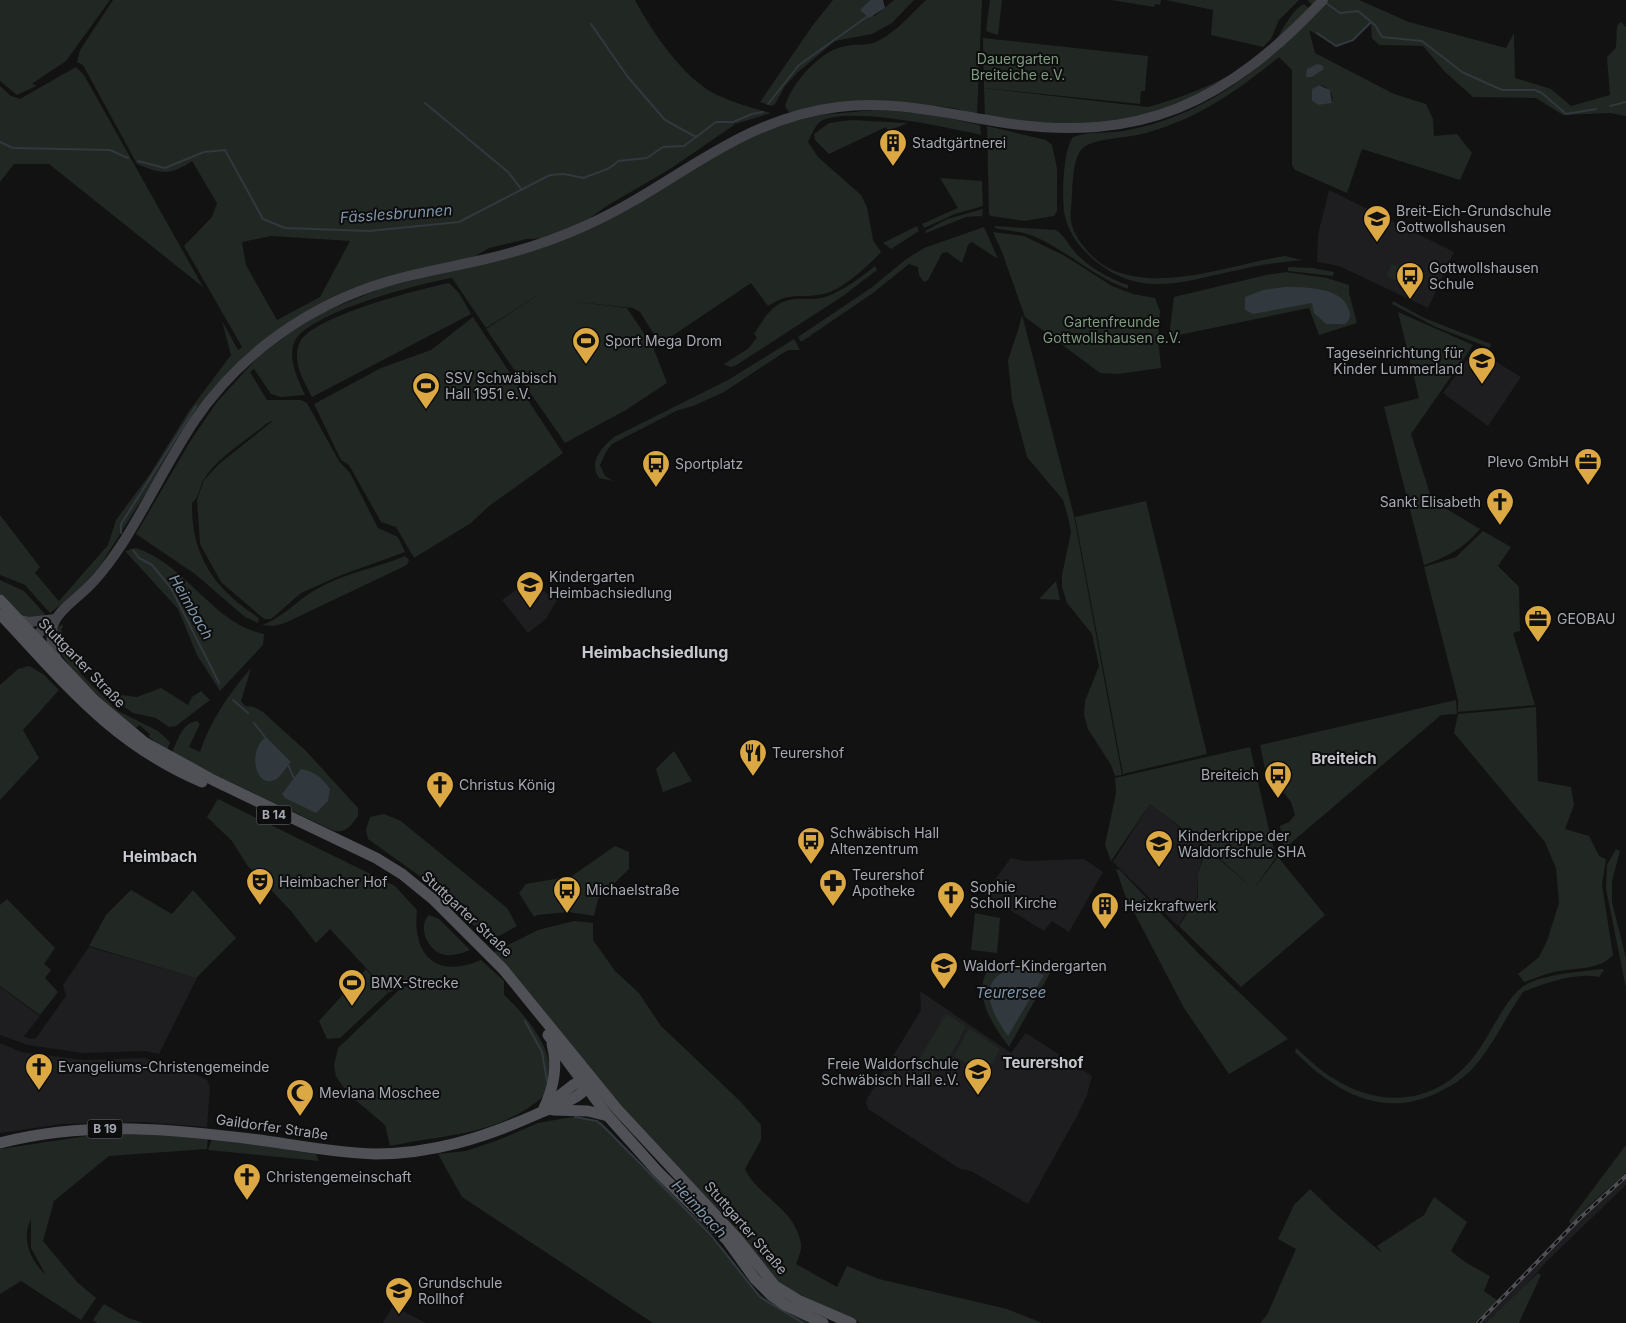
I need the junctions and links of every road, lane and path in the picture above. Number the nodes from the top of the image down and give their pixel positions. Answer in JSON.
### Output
{"nodes":[{"id":1,"x":1323,"y":0,"type":"edge"},
{"id":2,"x":0,"y":600,"type":"edge"},
{"id":3,"x":0,"y":614,"type":"edge"},
{"id":4,"x":19,"y":620,"type":"junction"},
{"id":5,"x":54,"y":620,"type":"junction"},
{"id":6,"x":39,"y":633,"type":"dead end"},
{"id":7,"x":56,"y":660,"type":"junction"},
{"id":8,"x":549,"y":1037,"type":"junction"},
{"id":9,"x":586,"y":1083,"type":"junction"},
{"id":10,"x":542,"y":1111,"type":"junction"},
{"id":11,"x":608,"y":1116,"type":"junction"},
{"id":12,"x":0,"y":1143,"type":"edge"},
{"id":13,"x":823,"y":1323,"type":"edge"},
{"id":14,"x":851,"y":1323,"type":"edge"}],
"edges":[{"from":1,"to":5,"type":"main road"},
{"from":2,"to":4,"type":"main road","name":"Stuttgarter Straße","number":"B 14"},
{"from":3,"to":8,"type":"main road","name":"Stuttgarter Straße","number":"B 14"},
{"from":4,"to":5,"type":"main road"},
{"from":4,"to":7,"type":"main road","name":"Stuttgarter Straße","number":"B 14"},
{"from":5,"to":6,"type":"main road"},
{"from":5,"to":7,"type":"main road"},
{"from":7,"to":9,"type":"main road","name":"Stuttgarter Straße","number":"B 14"},
{"from":8,"to":9,"type":"main road","number":"B 14"},
{"from":8,"to":10,"type":"main road","number":"B 14"},
{"from":9,"to":10,"type":"main road","name":"Gaildorfer Straße","number":"B 19"},
{"from":9,"to":11,"type":"main road"},
{"from":9,"to":14,"type":"main road","name":"Stuttgarter Straße"},
{"from":10,"to":11,"type":"main road"},
{"from":10,"to":12,"type":"main road","name":"Gaildorfer Straße","number":"B 19"},
{"from":11,"to":13,"type":"main road"}]}
